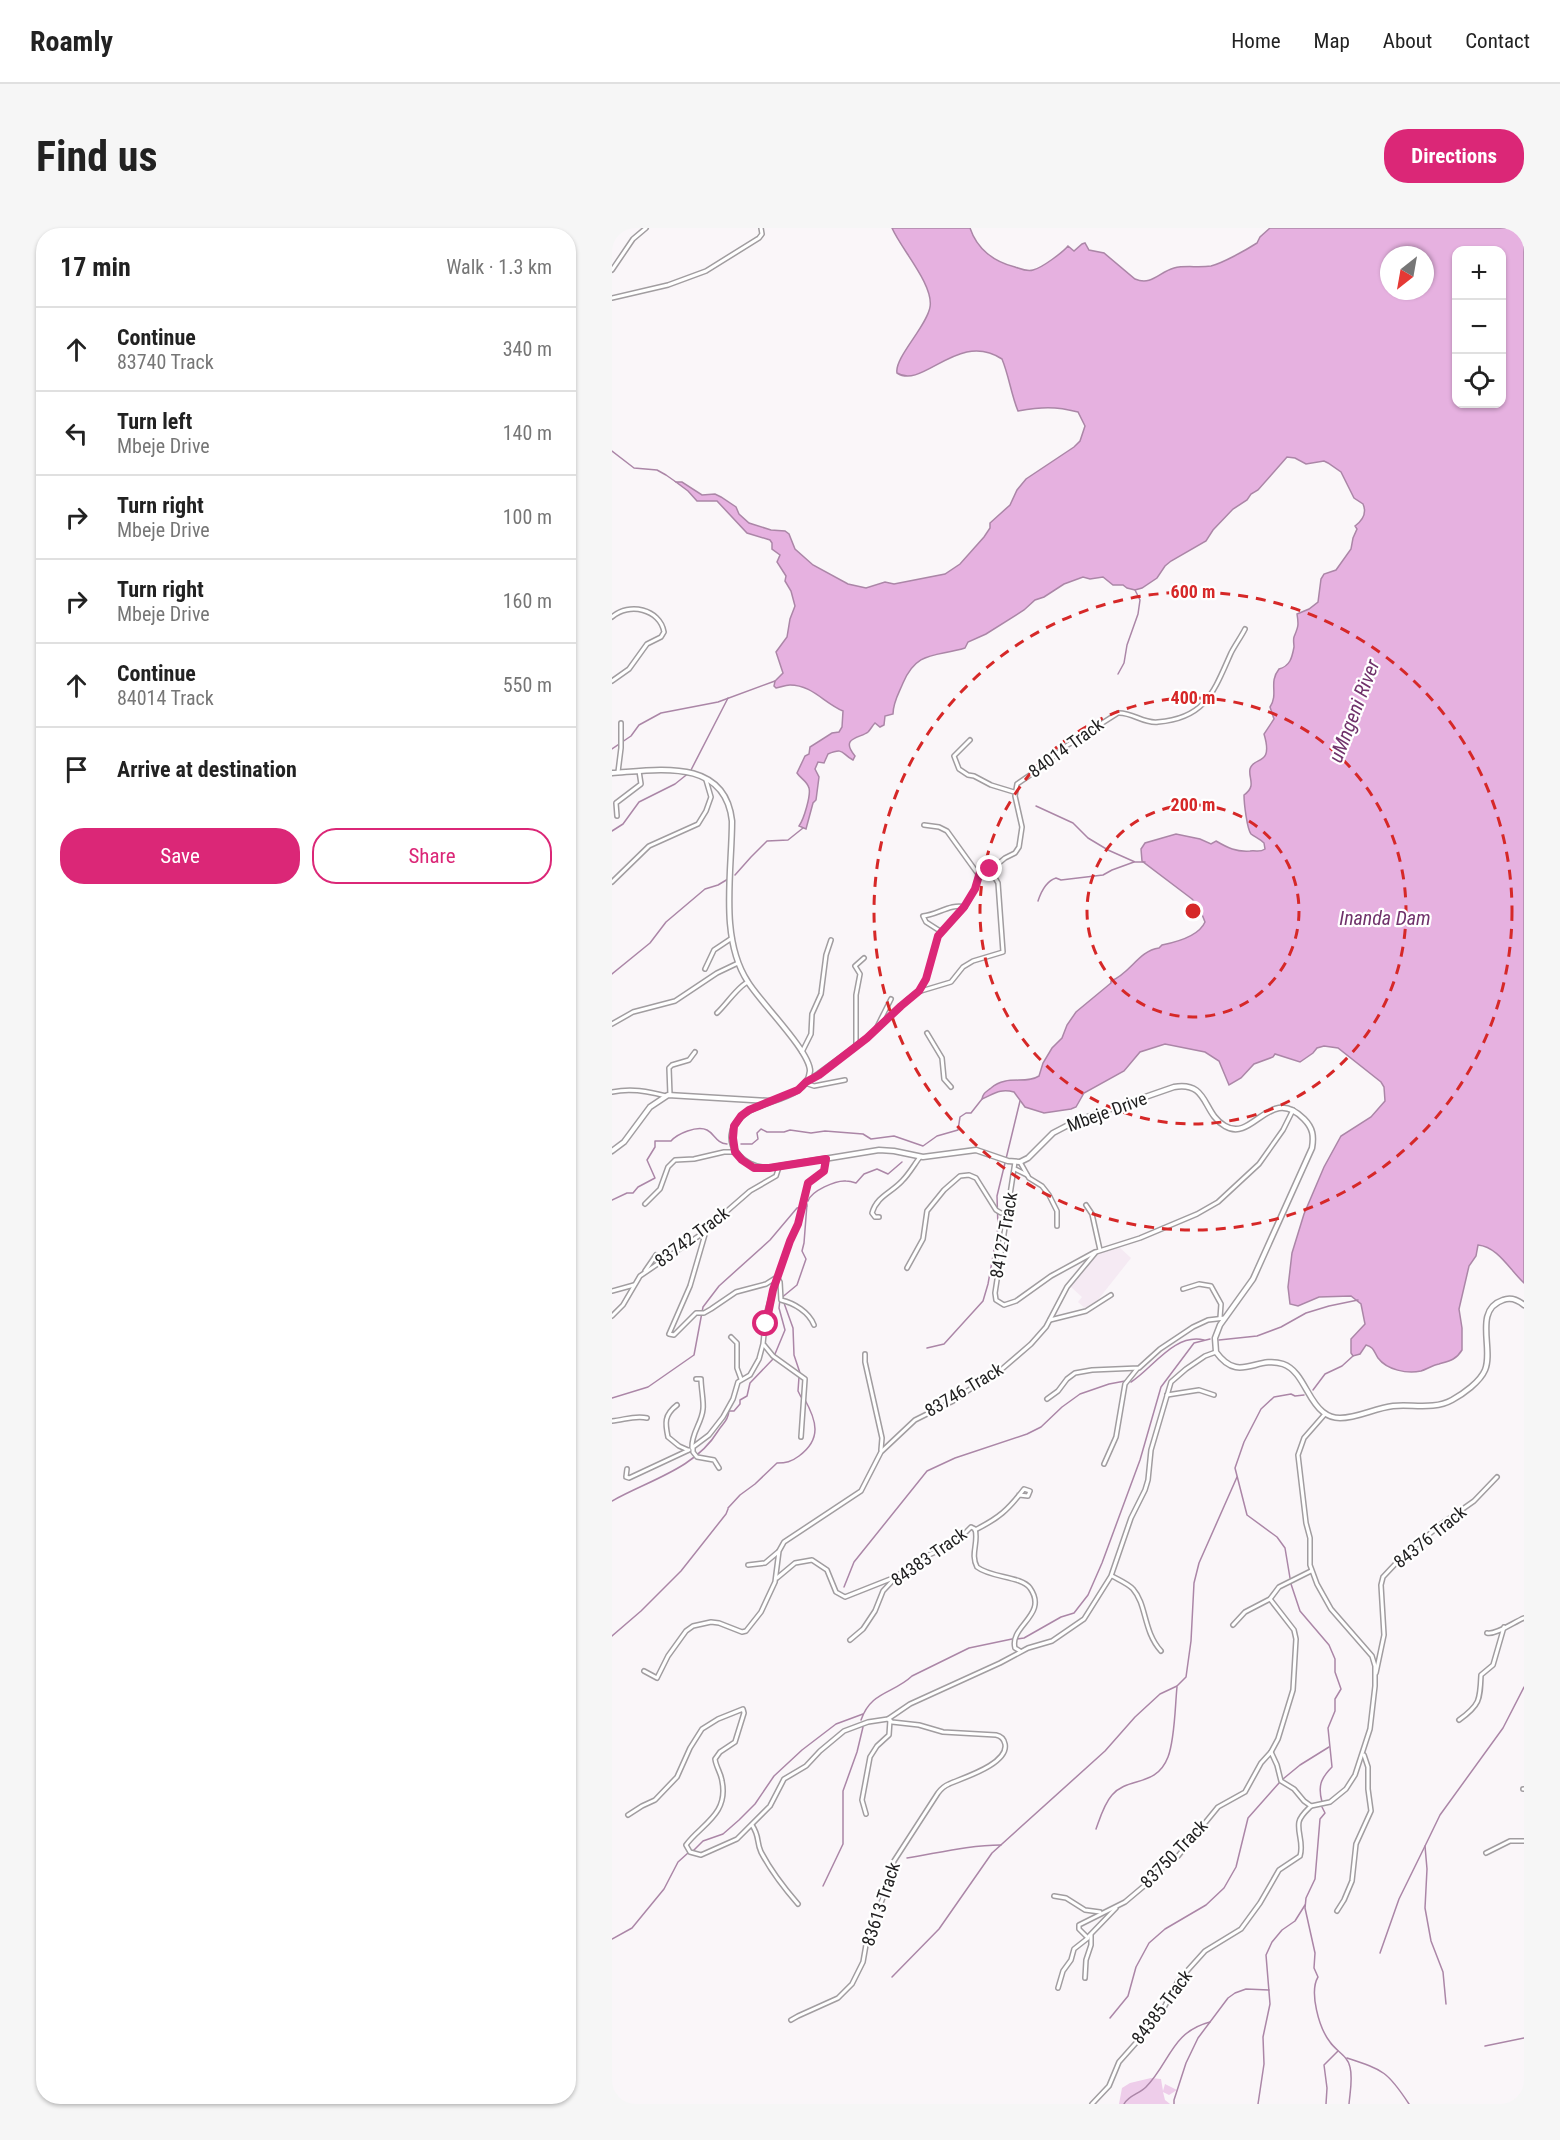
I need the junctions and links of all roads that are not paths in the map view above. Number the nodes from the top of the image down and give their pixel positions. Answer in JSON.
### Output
{"nodes":[{"id":1,"x":646,"y":228,"type":"edge"},
{"id":2,"x":761,"y":228,"type":"edge"},
{"id":3,"x":612,"y":262,"type":"edge"},
{"id":4,"x":613,"y":269,"type":"edge"},
{"id":5,"x":612,"y":298,"type":"edge"},
{"id":6,"x":612,"y":617,"type":"edge"},
{"id":7,"x":1245,"y":629,"type":"dead end"},
{"id":8,"x":612,"y":681,"type":"edge"},
{"id":9,"x":621,"y":723,"type":"dead end"},
{"id":10,"x":970,"y":740,"type":"dead end"},
{"id":11,"x":639,"y":771,"type":"junction"},
{"id":12,"x":618,"y":772,"type":"junction"},
{"id":13,"x":612,"y":773,"type":"edge"},
{"id":14,"x":706,"y":780,"type":"junction"},
{"id":15,"x":1014,"y":792,"type":"junction"},
{"id":16,"x":617,"y":816,"type":"dead end"},
{"id":17,"x":924,"y":825,"type":"dead end"},
{"id":18,"x":990,"y":869,"type":"junction"},
{"id":19,"x":978,"y":874,"type":"junction"},
{"id":20,"x":612,"y":882,"type":"edge"},
{"id":21,"x":964,"y":907,"type":"junction"},
{"id":22,"x":940,"y":932,"type":"junction"},
{"id":23,"x":732,"y":939,"type":"junction"},
{"id":24,"x":831,"y":940,"type":"dead end"},
{"id":25,"x":864,"y":958,"type":"dead end"},
{"id":26,"x":738,"y":963,"type":"junction"},
{"id":27,"x":705,"y":969,"type":"dead end"},
{"id":28,"x":748,"y":982,"type":"junction"},
{"id":29,"x":919,"y":991,"type":"junction"},
{"id":30,"x":891,"y":999,"type":"dead end"},
{"id":31,"x":717,"y":1013,"type":"dead end"},
{"id":32,"x":612,"y":1024,"type":"edge"},
{"id":33,"x":875,"y":1031,"type":"junction"},
{"id":34,"x":927,"y":1033,"type":"dead end"},
{"id":35,"x":856,"y":1046,"type":"junction"},
{"id":36,"x":695,"y":1052,"type":"dead end"},
{"id":37,"x":802,"y":1052,"type":"junction"},
{"id":38,"x":845,"y":1080,"type":"dead end"},
{"id":39,"x":806,"y":1083,"type":"junction"},
{"id":40,"x":951,"y":1087,"type":"dead end"},
{"id":41,"x":612,"y":1092,"type":"edge"},
{"id":42,"x":668,"y":1095,"type":"junction"},
{"id":43,"x":769,"y":1102,"type":"junction"},
{"id":44,"x":1293,"y":1110,"type":"junction"},
{"id":45,"x":612,"y":1151,"type":"edge"},
{"id":46,"x":735,"y":1152,"type":"junction"},
{"id":47,"x":920,"y":1156,"type":"junction"},
{"id":48,"x":826,"y":1159,"type":"junction"},
{"id":49,"x":1018,"y":1162,"type":"junction"},
{"id":50,"x":779,"y":1167,"type":"junction"},
{"id":51,"x":1015,"y":1169,"type":"junction"},
{"id":52,"x":1029,"y":1176,"type":"junction"},
{"id":53,"x":645,"y":1204,"type":"dead end"},
{"id":54,"x":1086,"y":1205,"type":"dead end"},
{"id":55,"x":1008,"y":1213,"type":"junction"},
{"id":56,"x":879,"y":1218,"type":"dead end"},
{"id":57,"x":1058,"y":1226,"type":"dead end"},
{"id":58,"x":706,"y":1231,"type":"junction"},
{"id":59,"x":1098,"y":1251,"type":"junction"},
{"id":60,"x":658,"y":1264,"type":"junction"},
{"id":61,"x":907,"y":1268,"type":"dead end"},
{"id":62,"x":643,"y":1274,"type":"junction"},
{"id":63,"x":777,"y":1277,"type":"junction"},
{"id":64,"x":634,"y":1285,"type":"junction"},
{"id":65,"x":1183,"y":1289,"type":"dead end"},
{"id":66,"x":612,"y":1291,"type":"edge"},
{"id":67,"x":1111,"y":1295,"type":"dead end"},
{"id":68,"x":1524,"y":1305,"type":"edge"},
{"id":69,"x":612,"y":1316,"type":"edge"},
{"id":70,"x":1222,"y":1318,"type":"junction"},
{"id":71,"x":1050,"y":1320,"type":"junction"},
{"id":72,"x":814,"y":1325,"type":"dead end"},
{"id":73,"x":731,"y":1337,"type":"dead end"},
{"id":74,"x":763,"y":1344,"type":"junction"},
{"id":75,"x":1216,"y":1352,"type":"junction"},
{"id":76,"x":865,"y":1354,"type":"dead end"},
{"id":77,"x":1137,"y":1368,"type":"junction"},
{"id":78,"x":696,"y":1379,"type":"dead end"},
{"id":79,"x":741,"y":1379,"type":"junction"},
{"id":80,"x":1167,"y":1395,"type":"junction"},
{"id":81,"x":1214,"y":1395,"type":"dead end"},
{"id":82,"x":1047,"y":1399,"type":"dead end"},
{"id":83,"x":677,"y":1405,"type":"dead end"},
{"id":84,"x":1325,"y":1413,"type":"junction"},
{"id":85,"x":647,"y":1418,"type":"dead end"},
{"id":86,"x":612,"y":1421,"type":"edge"},
{"id":87,"x":801,"y":1437,"type":"dead end"},
{"id":88,"x":691,"y":1451,"type":"junction"},
{"id":89,"x":881,"y":1452,"type":"junction"},
{"id":90,"x":1104,"y":1464,"type":"dead end"},
{"id":91,"x":719,"y":1468,"type":"dead end"},
{"id":92,"x":627,"y":1469,"type":"dead end"},
{"id":93,"x":1497,"y":1477,"type":"dead end"},
{"id":94,"x":1020,"y":1495,"type":"dead end"},
{"id":95,"x":975,"y":1530,"type":"junction"},
{"id":96,"x":779,"y":1551,"type":"junction"},
{"id":97,"x":748,"y":1565,"type":"dead end"},
{"id":98,"x":1311,"y":1571,"type":"junction"},
{"id":99,"x":1111,"y":1576,"type":"junction"},
{"id":100,"x":895,"y":1578,"type":"junction"},
{"id":101,"x":776,"y":1579,"type":"junction"},
{"id":102,"x":1270,"y":1599,"type":"junction"},
{"id":103,"x":1524,"y":1618,"type":"edge"},
{"id":104,"x":1233,"y":1625,"type":"dead end"},
{"id":105,"x":1504,"y":1627,"type":"junction"},
{"id":106,"x":1487,"y":1633,"type":"dead end"},
{"id":107,"x":850,"y":1640,"type":"dead end"},
{"id":108,"x":1161,"y":1651,"type":"dead end"},
{"id":109,"x":1020,"y":1652,"type":"junction"},
{"id":110,"x":644,"y":1671,"type":"dead end"},
{"id":111,"x":1375,"y":1677,"type":"junction"},
{"id":112,"x":889,"y":1720,"type":"junction"},
{"id":113,"x":1459,"y":1720,"type":"dead end"},
{"id":114,"x":1270,"y":1752,"type":"junction"},
{"id":115,"x":1363,"y":1754,"type":"junction"},
{"id":116,"x":1311,"y":1806,"type":"junction"},
{"id":117,"x":628,"y":1815,"type":"dead end"},
{"id":118,"x":866,"y":1815,"type":"dead end"},
{"id":119,"x":752,"y":1825,"type":"junction"},
{"id":120,"x":1524,"y":1841,"type":"edge"},
{"id":121,"x":1486,"y":1853,"type":"dead end"},
{"id":122,"x":1054,"y":1896,"type":"dead end"},
{"id":123,"x":798,"y":1904,"type":"dead end"},
{"id":124,"x":1118,"y":1906,"type":"junction"},
{"id":125,"x":1337,"y":1911,"type":"dead end"},
{"id":126,"x":1101,"y":1913,"type":"junction"},
{"id":127,"x":1089,"y":1936,"type":"junction"},
{"id":128,"x":1085,"y":1978,"type":"dead end"},
{"id":129,"x":1058,"y":1988,"type":"dead end"},
{"id":130,"x":791,"y":2020,"type":"dead end"},
{"id":131,"x":1092,"y":2104,"type":"edge"}],
"edges":[{"from":1,"to":4,"type":"street"},
{"from":2,"to":5,"type":"street"},
{"from":3,"to":4,"type":"street"},
{"from":6,"to":8,"type":"street"},
{"from":7,"to":15,"type":"street","name":"84014 Track"},
{"from":9,"to":12,"type":"street"},
{"from":10,"to":15,"type":"street"},
{"from":11,"to":12,"type":"street"},
{"from":11,"to":14,"type":"street"},
{"from":11,"to":16,"type":"street"},
{"from":12,"to":13,"type":"street"},
{"from":14,"to":20,"type":"street"},
{"from":14,"to":23,"type":"street"},
{"from":15,"to":18,"type":"street","name":"84014 Track"},
{"from":17,"to":19,"type":"street"},
{"from":18,"to":19,"type":"street","name":"84014 Track"},
{"from":18,"to":29,"type":"street"},
{"from":19,"to":21,"type":"street"},
{"from":21,"to":22,"type":"street"},
{"from":21,"to":22,"type":"street"},
{"from":22,"to":29,"type":"street"},
{"from":23,"to":26,"type":"street"},
{"from":23,"to":27,"type":"street"},
{"from":24,"to":37,"type":"street"},
{"from":25,"to":35,"type":"street"},
{"from":26,"to":28,"type":"street"},
{"from":26,"to":32,"type":"street"},
{"from":28,"to":31,"type":"street"},
{"from":28,"to":37,"type":"street"},
{"from":29,"to":33,"type":"street"},
{"from":30,"to":33,"type":"street"},
{"from":33,"to":35,"type":"street"},
{"from":34,"to":40,"type":"street"},
{"from":35,"to":39,"type":"street"},
{"from":36,"to":42,"type":"street"},
{"from":37,"to":39,"type":"street"},
{"from":38,"to":39,"type":"street"},
{"from":39,"to":43,"type":"street"},
{"from":41,"to":42,"type":"street"},
{"from":42,"to":43,"type":"street"},
{"from":42,"to":45,"type":"street"},
{"from":43,"to":46,"type":"street"},
{"from":44,"to":49,"type":"street","name":"Mbeje Drive"},
{"from":44,"to":59,"type":"street"},
{"from":44,"to":70,"type":"street"},
{"from":46,"to":50,"type":"street"},
{"from":46,"to":53,"type":"street"},
{"from":47,"to":48,"type":"street"},
{"from":47,"to":49,"type":"street"},
{"from":47,"to":56,"type":"street"},
{"from":48,"to":50,"type":"street"},
{"from":48,"to":63,"type":"street"},
{"from":49,"to":51,"type":"street","name":"84127 Track"},
{"from":49,"to":52,"type":"street"},
{"from":50,"to":58,"type":"street","name":"83742 Track"},
{"from":51,"to":52,"type":"street"},
{"from":51,"to":55,"type":"street","name":"84127 Track"},
{"from":52,"to":57,"type":"street"},
{"from":54,"to":59,"type":"street"},
{"from":55,"to":59,"type":"street","name":"84127 Track"},
{"from":55,"to":61,"type":"street"},
{"from":58,"to":60,"type":"street","name":"83742 Track"},
{"from":58,"to":63,"type":"street"},
{"from":59,"to":71,"type":"street","name":"83746 Track"},
{"from":60,"to":62,"type":"street","name":"83742 Track"},
{"from":60,"to":62,"type":"street"},
{"from":62,"to":64,"type":"street","name":"83742 Track"},
{"from":63,"to":72,"type":"street"},
{"from":63,"to":74,"type":"street"},
{"from":64,"to":66,"type":"street"},
{"from":64,"to":69,"type":"street","name":"83742 Track"},
{"from":65,"to":70,"type":"street"},
{"from":67,"to":71,"type":"street"},
{"from":68,"to":84,"type":"street"},
{"from":70,"to":75,"type":"street"},
{"from":70,"to":77,"type":"street"},
{"from":71,"to":89,"type":"street","name":"83746 Track"},
{"from":73,"to":79,"type":"street"},
{"from":74,"to":79,"type":"street"},
{"from":74,"to":87,"type":"street"},
{"from":75,"to":80,"type":"street"},
{"from":75,"to":84,"type":"street"},
{"from":76,"to":89,"type":"street"},
{"from":77,"to":82,"type":"street"},
{"from":77,"to":90,"type":"street"},
{"from":78,"to":88,"type":"street"},
{"from":79,"to":88,"type":"street"},
{"from":80,"to":81,"type":"street"},
{"from":80,"to":99,"type":"street"},
{"from":83,"to":88,"type":"street"},
{"from":84,"to":98,"type":"street"},
{"from":85,"to":86,"type":"street"},
{"from":88,"to":91,"type":"street"},
{"from":88,"to":92,"type":"street"},
{"from":89,"to":96,"type":"street","name":"83746 Track"},
{"from":93,"to":111,"type":"street","name":"84376 Track"},
{"from":94,"to":95,"type":"street"},
{"from":95,"to":100,"type":"street","name":"84383 Track"},
{"from":95,"to":109,"type":"street","name":"84383 Track"},
{"from":96,"to":97,"type":"street","name":"83746 Track"},
{"from":96,"to":101,"type":"street"},
{"from":98,"to":102,"type":"street"},
{"from":98,"to":111,"type":"street"},
{"from":99,"to":108,"type":"street"},
{"from":99,"to":109,"type":"street"},
{"from":100,"to":101,"type":"street"},
{"from":100,"to":107,"type":"street","name":"84383 Track"},
{"from":101,"to":110,"type":"street"},
{"from":102,"to":104,"type":"street"},
{"from":102,"to":114,"type":"street","name":"83750 Track"},
{"from":103,"to":105,"type":"street"},
{"from":105,"to":106,"type":"street"},
{"from":105,"to":113,"type":"street"},
{"from":109,"to":112,"type":"street"},
{"from":111,"to":115,"type":"street"},
{"from":112,"to":118,"type":"street"},
{"from":112,"to":119,"type":"street"},
{"from":112,"to":130,"type":"street","name":"83613 Track"},
{"from":114,"to":116,"type":"street"},
{"from":114,"to":124,"type":"street","name":"83750 Track"},
{"from":115,"to":116,"type":"street"},
{"from":115,"to":125,"type":"street"},
{"from":116,"to":131,"type":"street","name":"84385 Track"},
{"from":117,"to":119,"type":"street"},
{"from":119,"to":123,"type":"street"},
{"from":120,"to":121,"type":"street"},
{"from":122,"to":126,"type":"street"},
{"from":124,"to":126,"type":"street","name":"83750 Track"},
{"from":124,"to":127,"type":"street"},
{"from":126,"to":127,"type":"street","name":"83750 Track"},
{"from":127,"to":128,"type":"street"},
{"from":127,"to":129,"type":"street","name":"83750 Track"}]}
